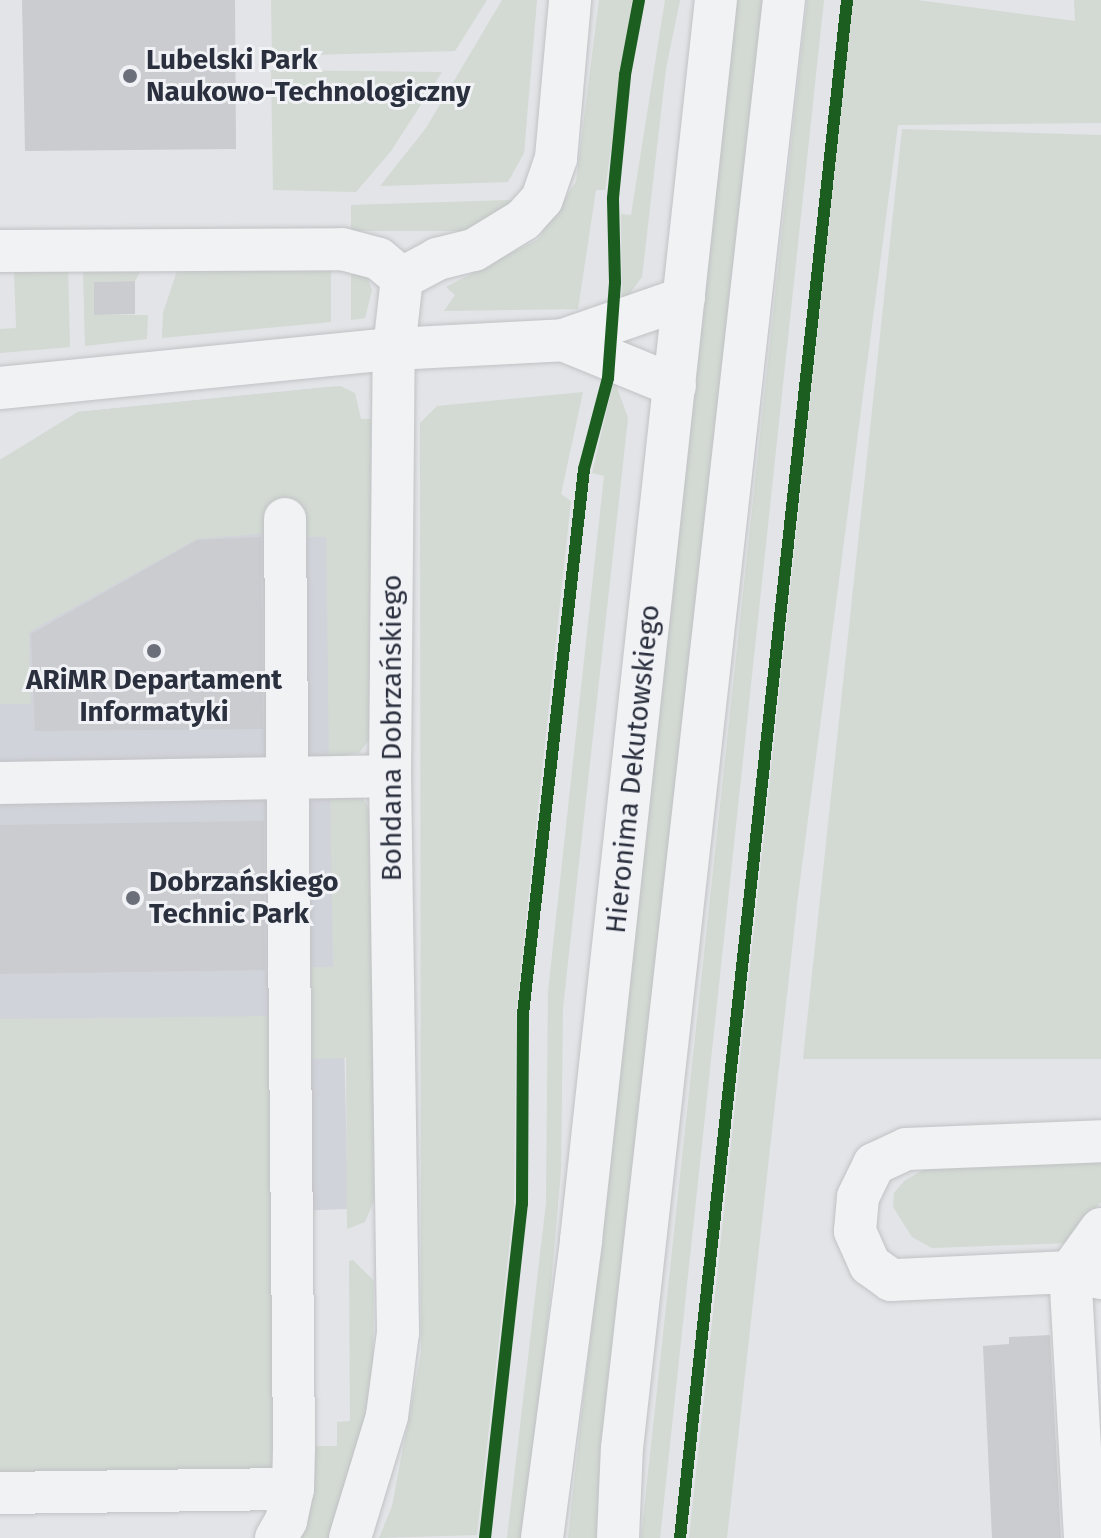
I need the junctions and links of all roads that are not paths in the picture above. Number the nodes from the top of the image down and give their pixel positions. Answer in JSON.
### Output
{"nodes":[{"id":1,"x":570,"y":0,"type":"edge"},
{"id":2,"x":716,"y":0,"type":"edge"},
{"id":3,"x":784,"y":0,"type":"edge"},
{"id":4,"x":0,"y":251,"type":"edge"},
{"id":5,"x":402,"y":278,"type":"junction"},
{"id":6,"x":684,"y":298,"type":"junction"},
{"id":7,"x":563,"y":340,"type":"junction"},
{"id":8,"x":394,"y":349,"type":"junction"},
{"id":9,"x":675,"y":386,"type":"junction"},
{"id":10,"x":0,"y":388,"type":"edge"},
{"id":11,"x":285,"y":519,"type":"dead end"},
{"id":12,"x":288,"y":776,"type":"junction"},
{"id":13,"x":390,"y":776,"type":"junction"},
{"id":14,"x":0,"y":783,"type":"edge"},
{"id":15,"x":1101,"y":1141,"type":"edge"},
{"id":16,"x":1101,"y":1229,"type":"edge"},
{"id":17,"x":1086,"y":1275,"type":"edge"},
{"id":18,"x":293,"y":1489,"type":"junction"},
{"id":19,"x":0,"y":1493,"type":"edge"},
{"id":20,"x":276,"y":1538,"type":"edge"},
{"id":21,"x":350,"y":1538,"type":"edge"},
{"id":22,"x":542,"y":1538,"type":"edge"},
{"id":23,"x":618,"y":1538,"type":"edge"},
{"id":24,"x":1085,"y":1538,"type":"edge"}],
"edges":[{"from":1,"to":5,"type":"street"},
{"from":2,"to":6,"type":"street","name":"Hieronima Dekutowskiego"},
{"from":3,"to":23,"type":"street"},
{"from":4,"to":5,"type":"street"},
{"from":5,"to":8,"type":"street","name":"Bohdana Dobrzańskiego"},
{"from":6,"to":7,"type":"street"},
{"from":6,"to":9,"type":"street","name":"Hieronima Dekutowskiego"},
{"from":7,"to":8,"type":"street"},
{"from":7,"to":9,"type":"street"},
{"from":8,"to":10,"type":"street"},
{"from":8,"to":13,"type":"street","name":"Bohdana Dobrzańskiego"},
{"from":9,"to":22,"type":"street","name":"Hieronima Dekutowskiego"},
{"from":11,"to":12,"type":"street"},
{"from":12,"to":13,"type":"street"},
{"from":12,"to":14,"type":"street"},
{"from":12,"to":18,"type":"street"},
{"from":13,"to":21,"type":"street","name":"Bohdana Dobrzańskiego"},
{"from":15,"to":17,"type":"street"},
{"from":16,"to":17,"type":"street"},
{"from":17,"to":24,"type":"street"},
{"from":18,"to":19,"type":"street"},
{"from":18,"to":20,"type":"street"}]}
